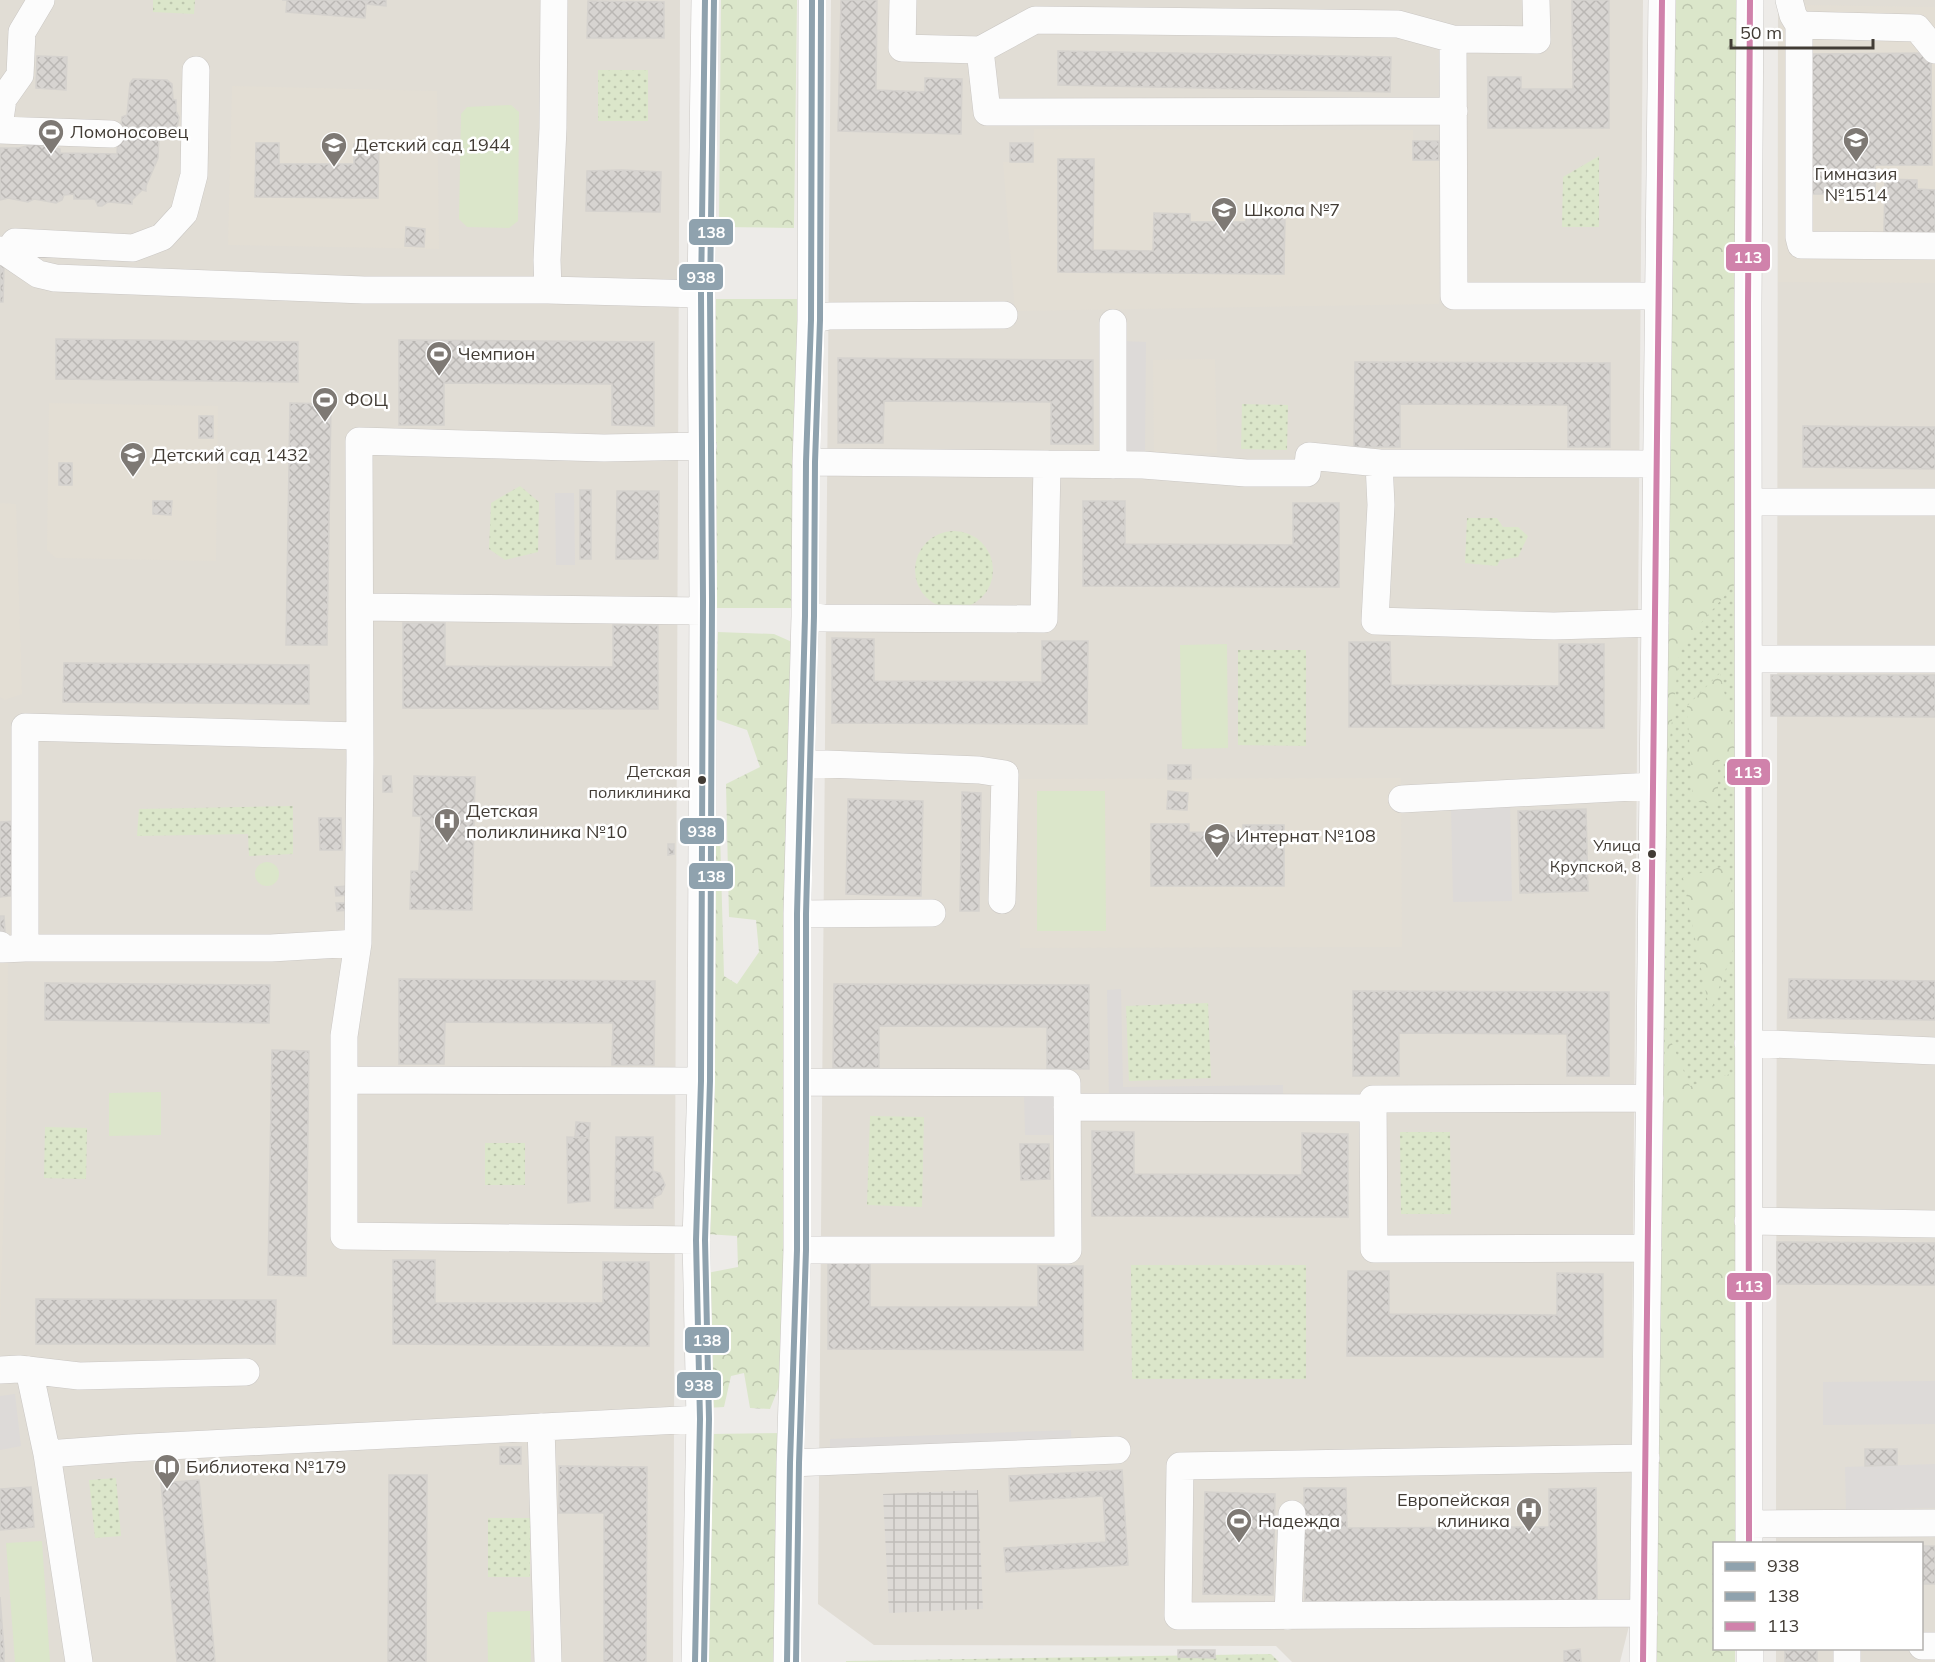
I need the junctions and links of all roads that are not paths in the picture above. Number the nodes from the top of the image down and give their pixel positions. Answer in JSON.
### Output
{"nodes":[{"id":1,"x":41,"y":0,"type":"edge"},
{"id":2,"x":554,"y":0,"type":"edge"},
{"id":3,"x":705,"y":0,"type":"edge"},
{"id":4,"x":812,"y":0,"type":"edge"},
{"id":5,"x":903,"y":0,"type":"edge"},
{"id":6,"x":1536,"y":0,"type":"edge"},
{"id":7,"x":1662,"y":0,"type":"edge"},
{"id":8,"x":1750,"y":0,"type":"edge"},
{"id":9,"x":1794,"y":12,"type":"edge"},
{"id":10,"x":1453,"y":39,"type":"junction"},
{"id":11,"x":980,"y":50,"type":"junction"},
{"id":12,"x":1935,"y":50,"type":"edge"},
{"id":13,"x":196,"y":70,"type":"dead end"},
{"id":14,"x":1454,"y":111,"type":"junction"},
{"id":15,"x":0,"y":119,"type":"edge"},
{"id":16,"x":0,"y":130,"type":"edge"},
{"id":17,"x":111,"y":134,"type":"dead end"},
{"id":18,"x":1935,"y":246,"type":"edge"},
{"id":19,"x":4,"y":252,"type":"edge"},
{"id":20,"x":548,"y":290,"type":"junction"},
{"id":21,"x":701,"y":294,"type":"junction"},
{"id":22,"x":1658,"y":296,"type":"junction"},
{"id":23,"x":1004,"y":315,"type":"dead end"},
{"id":24,"x":811,"y":320,"type":"junction"},
{"id":25,"x":1113,"y":323,"type":"dead end"},
{"id":26,"x":703,"y":446,"type":"junction"},
{"id":27,"x":806,"y":462,"type":"junction"},
{"id":28,"x":1379,"y":463,"type":"junction"},
{"id":29,"x":1047,"y":464,"type":"junction"},
{"id":30,"x":1656,"y":464,"type":"junction"},
{"id":31,"x":1113,"y":465,"type":"junction"},
{"id":32,"x":1749,"y":502,"type":"junction"},
{"id":33,"x":1935,"y":502,"type":"edge"},
{"id":34,"x":360,"y":607,"type":"junction"},
{"id":35,"x":703,"y":611,"type":"junction"},
{"id":36,"x":805,"y":616,"type":"junction"},
{"id":37,"x":1655,"y":623,"type":"junction"},
{"id":38,"x":1749,"y":659,"type":"junction"},
{"id":39,"x":1935,"y":659,"type":"edge"},
{"id":40,"x":359,"y":736,"type":"junction"},
{"id":41,"x":801,"y":763,"type":"junction"},
{"id":42,"x":1653,"y":786,"type":"junction"},
{"id":43,"x":1402,"y":799,"type":"dead end"},
{"id":44,"x":1002,"y":900,"type":"dead end"},
{"id":45,"x":933,"y":913,"type":"dead end"},
{"id":46,"x":797,"y":914,"type":"junction"},
{"id":47,"x":358,"y":944,"type":"junction"},
{"id":48,"x":13,"y":946,"type":"edge"},
{"id":49,"x":1748,"y":1042,"type":"junction"},
{"id":50,"x":1935,"y":1051,"type":"edge"},
{"id":51,"x":344,"y":1080,"type":"junction"},
{"id":52,"x":701,"y":1081,"type":"junction"},
{"id":53,"x":797,"y":1082,"type":"junction"},
{"id":54,"x":1650,"y":1098,"type":"junction"},
{"id":55,"x":1067,"y":1107,"type":"junction"},
{"id":56,"x":1373,"y":1108,"type":"junction"},
{"id":57,"x":1748,"y":1221,"type":"junction"},
{"id":58,"x":1935,"y":1224,"type":"edge"},
{"id":59,"x":696,"y":1240,"type":"junction"},
{"id":60,"x":1648,"y":1248,"type":"junction"},
{"id":61,"x":797,"y":1250,"type":"junction"},
{"id":62,"x":0,"y":1370,"type":"edge"},
{"id":63,"x":29,"y":1370,"type":"junction"},
{"id":64,"x":246,"y":1372,"type":"dead end"},
{"id":65,"x":700,"y":1419,"type":"junction"},
{"id":66,"x":541,"y":1427,"type":"junction"},
{"id":67,"x":1117,"y":1450,"type":"dead end"},
{"id":68,"x":47,"y":1454,"type":"junction"},
{"id":69,"x":1646,"y":1458,"type":"junction"},
{"id":70,"x":790,"y":1462,"type":"junction"},
{"id":71,"x":1292,"y":1514,"type":"dead end"},
{"id":72,"x":1935,"y":1523,"type":"edge"},
{"id":73,"x":1749,"y":1534,"type":"edge"},
{"id":74,"x":1644,"y":1613,"type":"junction"},
{"id":75,"x":1288,"y":1616,"type":"junction"},
{"id":76,"x":79,"y":1662,"type":"edge"},
{"id":77,"x":548,"y":1662,"type":"edge"},
{"id":78,"x":695,"y":1662,"type":"edge"},
{"id":79,"x":787,"y":1662,"type":"edge"},
{"id":80,"x":1643,"y":1662,"type":"edge"}],
"edges":[{"from":1,"to":15,"type":"street"},
{"from":2,"to":20,"type":"street"},
{"from":3,"to":21,"type":"street"},
{"from":4,"to":24,"type":"street"},
{"from":5,"to":11,"type":"street"},
{"from":6,"to":10,"type":"street"},
{"from":7,"to":22,"type":"street"},
{"from":8,"to":32,"type":"street"},
{"from":9,"to":12,"type":"street"},
{"from":9,"to":18,"type":"street"},
{"from":10,"to":11,"type":"street"},
{"from":10,"to":14,"type":"street"},
{"from":11,"to":14,"type":"street"},
{"from":13,"to":19,"type":"street"},
{"from":14,"to":22,"type":"street"},
{"from":16,"to":17,"type":"street"},
{"from":19,"to":20,"type":"street"},
{"from":20,"to":21,"type":"street"},
{"from":21,"to":26,"type":"street"},
{"from":22,"to":30,"type":"street"},
{"from":23,"to":24,"type":"street"},
{"from":24,"to":27,"type":"street"},
{"from":25,"to":31,"type":"street"},
{"from":26,"to":34,"type":"street"},
{"from":26,"to":35,"type":"street"},
{"from":27,"to":29,"type":"street"},
{"from":27,"to":36,"type":"street"},
{"from":28,"to":30,"type":"street"},
{"from":28,"to":31,"type":"street"},
{"from":28,"to":37,"type":"street"},
{"from":29,"to":31,"type":"street"},
{"from":29,"to":36,"type":"street"},
{"from":30,"to":37,"type":"street"},
{"from":32,"to":33,"type":"street"},
{"from":32,"to":38,"type":"street"},
{"from":34,"to":35,"type":"street"},
{"from":34,"to":40,"type":"street"},
{"from":35,"to":52,"type":"street"},
{"from":36,"to":41,"type":"street"},
{"from":37,"to":42,"type":"street"},
{"from":38,"to":39,"type":"street"},
{"from":38,"to":49,"type":"street"},
{"from":40,"to":47,"type":"street"},
{"from":40,"to":48,"type":"street"},
{"from":41,"to":44,"type":"street"},
{"from":41,"to":46,"type":"street"},
{"from":42,"to":43,"type":"street"},
{"from":42,"to":54,"type":"street"},
{"from":45,"to":46,"type":"street"},
{"from":46,"to":53,"type":"street"},
{"from":47,"to":48,"type":"street"},
{"from":47,"to":51,"type":"street"},
{"from":49,"to":50,"type":"street"},
{"from":49,"to":57,"type":"street"},
{"from":51,"to":52,"type":"street"},
{"from":51,"to":59,"type":"street"},
{"from":52,"to":59,"type":"street"},
{"from":53,"to":55,"type":"street"},
{"from":53,"to":61,"type":"street"},
{"from":54,"to":56,"type":"street"},
{"from":54,"to":60,"type":"street"},
{"from":55,"to":56,"type":"street"},
{"from":55,"to":61,"type":"street"},
{"from":56,"to":60,"type":"street"},
{"from":57,"to":58,"type":"street"},
{"from":57,"to":73,"type":"street"},
{"from":59,"to":65,"type":"street"},
{"from":60,"to":69,"type":"street"},
{"from":61,"to":70,"type":"street"},
{"from":62,"to":63,"type":"street"},
{"from":63,"to":64,"type":"street"},
{"from":63,"to":68,"type":"street"},
{"from":65,"to":66,"type":"street"},
{"from":65,"to":78,"type":"street"},
{"from":66,"to":68,"type":"street"},
{"from":66,"to":77,"type":"street"},
{"from":67,"to":70,"type":"street"},
{"from":68,"to":76,"type":"street"},
{"from":69,"to":74,"type":"street"},
{"from":69,"to":75,"type":"street"},
{"from":70,"to":79,"type":"street"},
{"from":71,"to":75,"type":"street"},
{"from":72,"to":73,"type":"street"},
{"from":74,"to":75,"type":"street"},
{"from":74,"to":80,"type":"street"}]}
